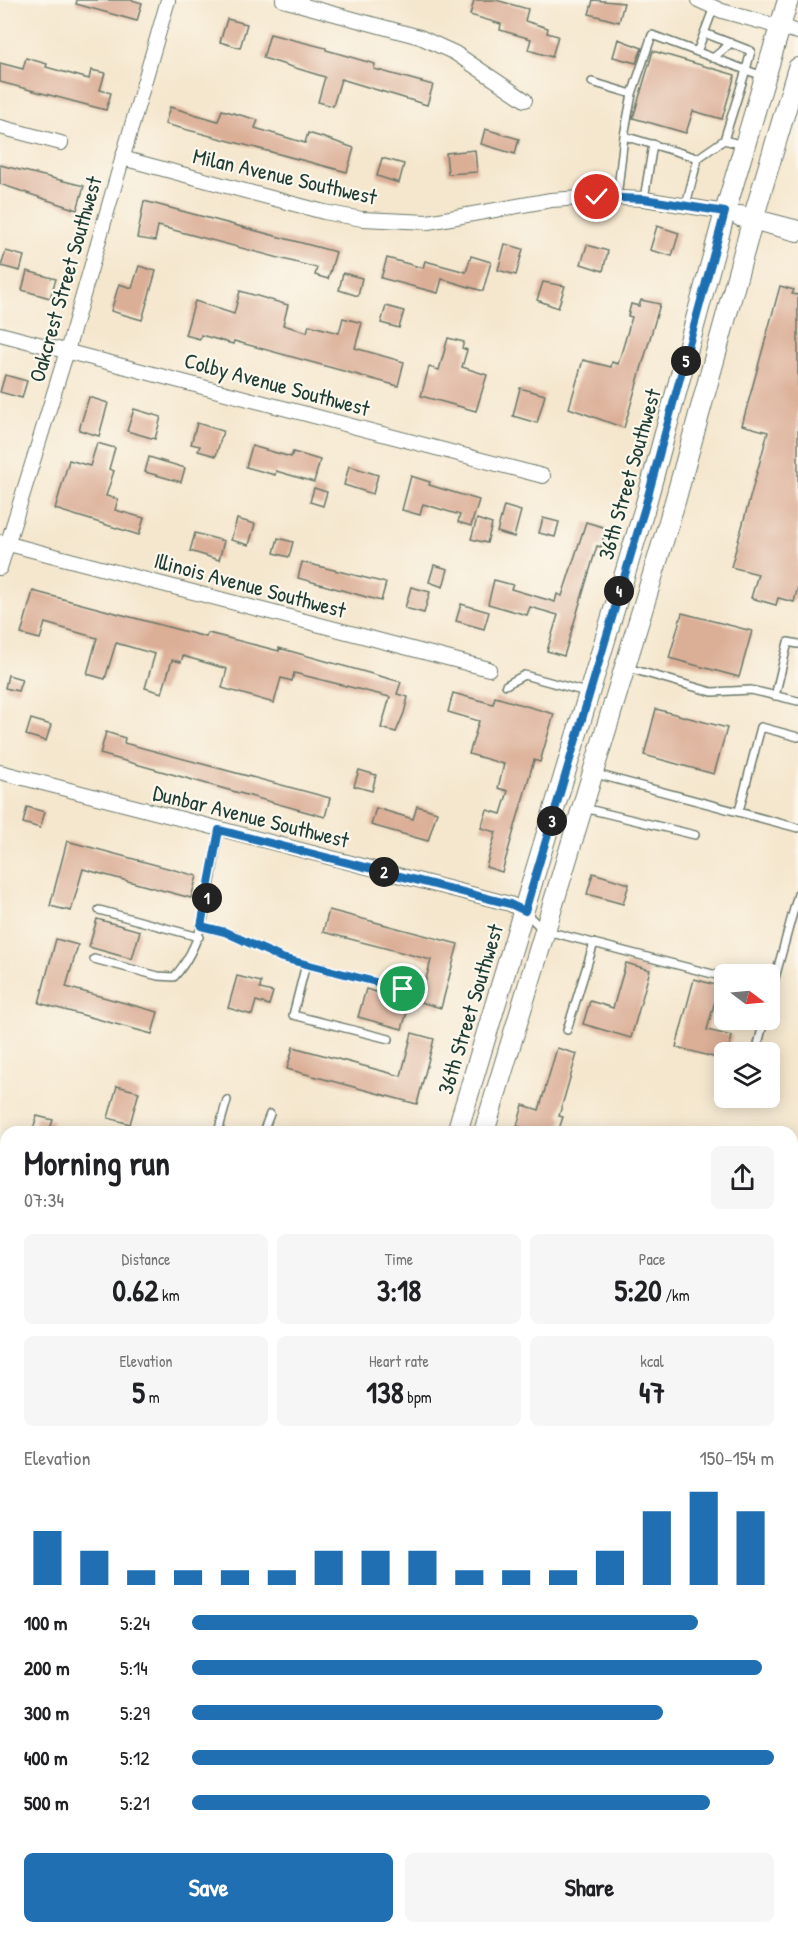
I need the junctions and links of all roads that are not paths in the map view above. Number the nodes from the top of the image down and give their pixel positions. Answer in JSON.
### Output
{"nodes":[{"id":1,"x":168,"y":0,"type":"edge"},
{"id":2,"x":284,"y":0,"type":"edge"},
{"id":3,"x":698,"y":0,"type":"edge"},
{"id":4,"x":788,"y":0,"type":"edge"},
{"id":5,"x":714,"y":7,"type":"junction"},
{"id":6,"x":789,"y":29,"type":"edge"},
{"id":7,"x":704,"y":33,"type":"junction"},
{"id":8,"x":731,"y":43,"type":"junction"},
{"id":9,"x":697,"y":52,"type":"junction"},
{"id":10,"x":713,"y":58,"type":"junction"},
{"id":11,"x":798,"y":68,"type":"edge"},
{"id":12,"x":746,"y":70,"type":"junction"},
{"id":13,"x":766,"y":76,"type":"junction"},
{"id":14,"x":592,"y":82,"type":"dead end"},
{"id":15,"x":632,"y":94,"type":"junction"},
{"id":16,"x":525,"y":100,"type":"dead end"},
{"id":17,"x":0,"y":127,"type":"edge"},
{"id":18,"x":624,"y":136,"type":"junction"},
{"id":19,"x":724,"y":140,"type":"junction"},
{"id":20,"x":61,"y":143,"type":"dead end"},
{"id":21,"x":653,"y":144,"type":"junction"},
{"id":22,"x":745,"y":146,"type":"junction"},
{"id":23,"x":122,"y":158,"type":"junction"},
{"id":24,"x":698,"y":158,"type":"junction"},
{"id":25,"x":616,"y":198,"type":"junction"},
{"id":26,"x":644,"y":199,"type":"junction"},
{"id":27,"x":686,"y":205,"type":"junction"},
{"id":28,"x":725,"y":212,"type":"junction"},
{"id":29,"x":753,"y":219,"type":"junction"},
{"id":30,"x":798,"y":231,"type":"edge"},
{"id":31,"x":0,"y":334,"type":"edge"},
{"id":32,"x":67,"y":351,"type":"junction"},
{"id":33,"x":543,"y":476,"type":"dead end"},
{"id":34,"x":3,"y":543,"type":"edge"},
{"id":35,"x":0,"y":568,"type":"edge"},
{"id":36,"x":798,"y":644,"type":"edge"},
{"id":37,"x":625,"y":667,"type":"junction"},
{"id":38,"x":489,"y":669,"type":"dead end"},
{"id":39,"x":506,"y":684,"type":"dead end"},
{"id":40,"x":588,"y":693,"type":"junction"},
{"id":41,"x":775,"y":696,"type":"junction"},
{"id":42,"x":798,"y":701,"type":"edge"},
{"id":43,"x":798,"y":737,"type":"edge"},
{"id":44,"x":0,"y":772,"type":"edge"},
{"id":45,"x":593,"y":773,"type":"junction"},
{"id":46,"x":582,"y":808,"type":"junction"},
{"id":47,"x":739,"y":811,"type":"junction"},
{"id":48,"x":798,"y":828,"type":"edge"},
{"id":49,"x":219,"y":830,"type":"junction"},
{"id":50,"x":695,"y":836,"type":"dead end"},
{"id":51,"x":798,"y":894,"type":"edge"},
{"id":52,"x":99,"y":910,"type":"dead end"},
{"id":53,"x":525,"y":911,"type":"junction"},
{"id":54,"x":201,"y":926,"type":"junction"},
{"id":55,"x":543,"y":930,"type":"junction"},
{"id":56,"x":198,"y":937,"type":"junction"},
{"id":57,"x":594,"y":943,"type":"junction"},
{"id":58,"x":94,"y":959,"type":"dead end"},
{"id":59,"x":306,"y":964,"type":"junction"},
{"id":60,"x":778,"y":964,"type":"edge"},
{"id":61,"x":714,"y":974,"type":"edge"},
{"id":62,"x":403,"y":989,"type":"dead end"},
{"id":63,"x":567,"y":1030,"type":"dead end"},
{"id":64,"x":389,"y":1039,"type":"dead end"},
{"id":65,"x":227,"y":1100,"type":"dead end"},
{"id":66,"x":270,"y":1114,"type":"dead end"},
{"id":67,"x":220,"y":1126,"type":"edge"},
{"id":68,"x":265,"y":1126,"type":"edge"},
{"id":69,"x":460,"y":1126,"type":"edge"},
{"id":70,"x":486,"y":1126,"type":"edge"}],
"edges":[{"from":1,"to":23,"type":"street","name":"Oakcrest Street Southwest"},
{"from":2,"to":16,"type":"street"},
{"from":3,"to":5,"type":"street"},
{"from":4,"to":6,"type":"street","name":"36th Street Southwest"},
{"from":5,"to":6,"type":"street"},
{"from":5,"to":7,"type":"lane"},
{"from":6,"to":13,"type":"street","name":"36th Street Southwest"},
{"from":7,"to":8,"type":"lane"},
{"from":7,"to":9,"type":"lane"},
{"from":8,"to":10,"type":"lane"},
{"from":8,"to":12,"type":"lane"},
{"from":9,"to":10,"type":"lane"},
{"from":9,"to":15,"type":"lane"},
{"from":10,"to":12,"type":"lane"},
{"from":11,"to":29,"type":"street"},
{"from":12,"to":13,"type":"lane"},
{"from":12,"to":19,"type":"lane"},
{"from":13,"to":22,"type":"street","name":"36th Street Southwest"},
{"from":14,"to":15,"type":"lane"},
{"from":15,"to":18,"type":"lane"},
{"from":17,"to":20,"type":"street"},
{"from":18,"to":21,"type":"lane"},
{"from":18,"to":25,"type":"lane"},
{"from":19,"to":22,"type":"lane"},
{"from":19,"to":24,"type":"lane"},
{"from":21,"to":24,"type":"lane"},
{"from":21,"to":26,"type":"lane"},
{"from":22,"to":28,"type":"street","name":"36th Street Southwest"},
{"from":23,"to":25,"type":"street","name":"Milan Avenue Southwest"},
{"from":23,"to":32,"type":"street","name":"Oakcrest Street Southwest"},
{"from":24,"to":27,"type":"lane"},
{"from":25,"to":26,"type":"street","name":"Milan Avenue Southwest"},
{"from":26,"to":27,"type":"street","name":"Milan Avenue Southwest"},
{"from":27,"to":28,"type":"street","name":"Milan Avenue Southwest"},
{"from":28,"to":29,"type":"street"},
{"from":28,"to":40,"type":"street","name":"36th Street Southwest"},
{"from":29,"to":30,"type":"street"},
{"from":29,"to":37,"type":"street"},
{"from":31,"to":32,"type":"street","name":"Colby Avenue Southwest"},
{"from":32,"to":33,"type":"street","name":"Colby Avenue Southwest"},
{"from":32,"to":34,"type":"street","name":"Oakcrest Street Southwest"},
{"from":34,"to":35,"type":"street","name":"Oakcrest Street Southwest"},
{"from":34,"to":38,"type":"street","name":"Illinois Avenue Southwest"},
{"from":36,"to":41,"type":"lane"},
{"from":37,"to":41,"type":"lane"},
{"from":37,"to":45,"type":"street"},
{"from":39,"to":40,"type":"lane"},
{"from":40,"to":53,"type":"street","name":"36th Street Southwest"},
{"from":41,"to":42,"type":"lane"},
{"from":43,"to":47,"type":"lane"},
{"from":44,"to":49,"type":"street","name":"Dunbar Avenue Southwest"},
{"from":45,"to":46,"type":"street"},
{"from":45,"to":47,"type":"lane"},
{"from":46,"to":50,"type":"lane"},
{"from":46,"to":55,"type":"street"},
{"from":47,"to":48,"type":"lane"},
{"from":49,"to":53,"type":"street","name":"Dunbar Avenue Southwest"},
{"from":49,"to":54,"type":"lane"},
{"from":51,"to":60,"type":"lane"},
{"from":52,"to":56,"type":"lane"},
{"from":53,"to":55,"type":"lane"},
{"from":53,"to":69,"type":"street","name":"36th Street Southwest"},
{"from":54,"to":56,"type":"lane"},
{"from":54,"to":59,"type":"lane"},
{"from":55,"to":57,"type":"lane"},
{"from":55,"to":70,"type":"street"},
{"from":56,"to":58,"type":"lane"},
{"from":57,"to":61,"type":"lane"},
{"from":57,"to":63,"type":"lane"},
{"from":59,"to":62,"type":"lane"},
{"from":59,"to":64,"type":"lane"},
{"from":65,"to":67,"type":"lane"},
{"from":66,"to":68,"type":"lane"}]}
